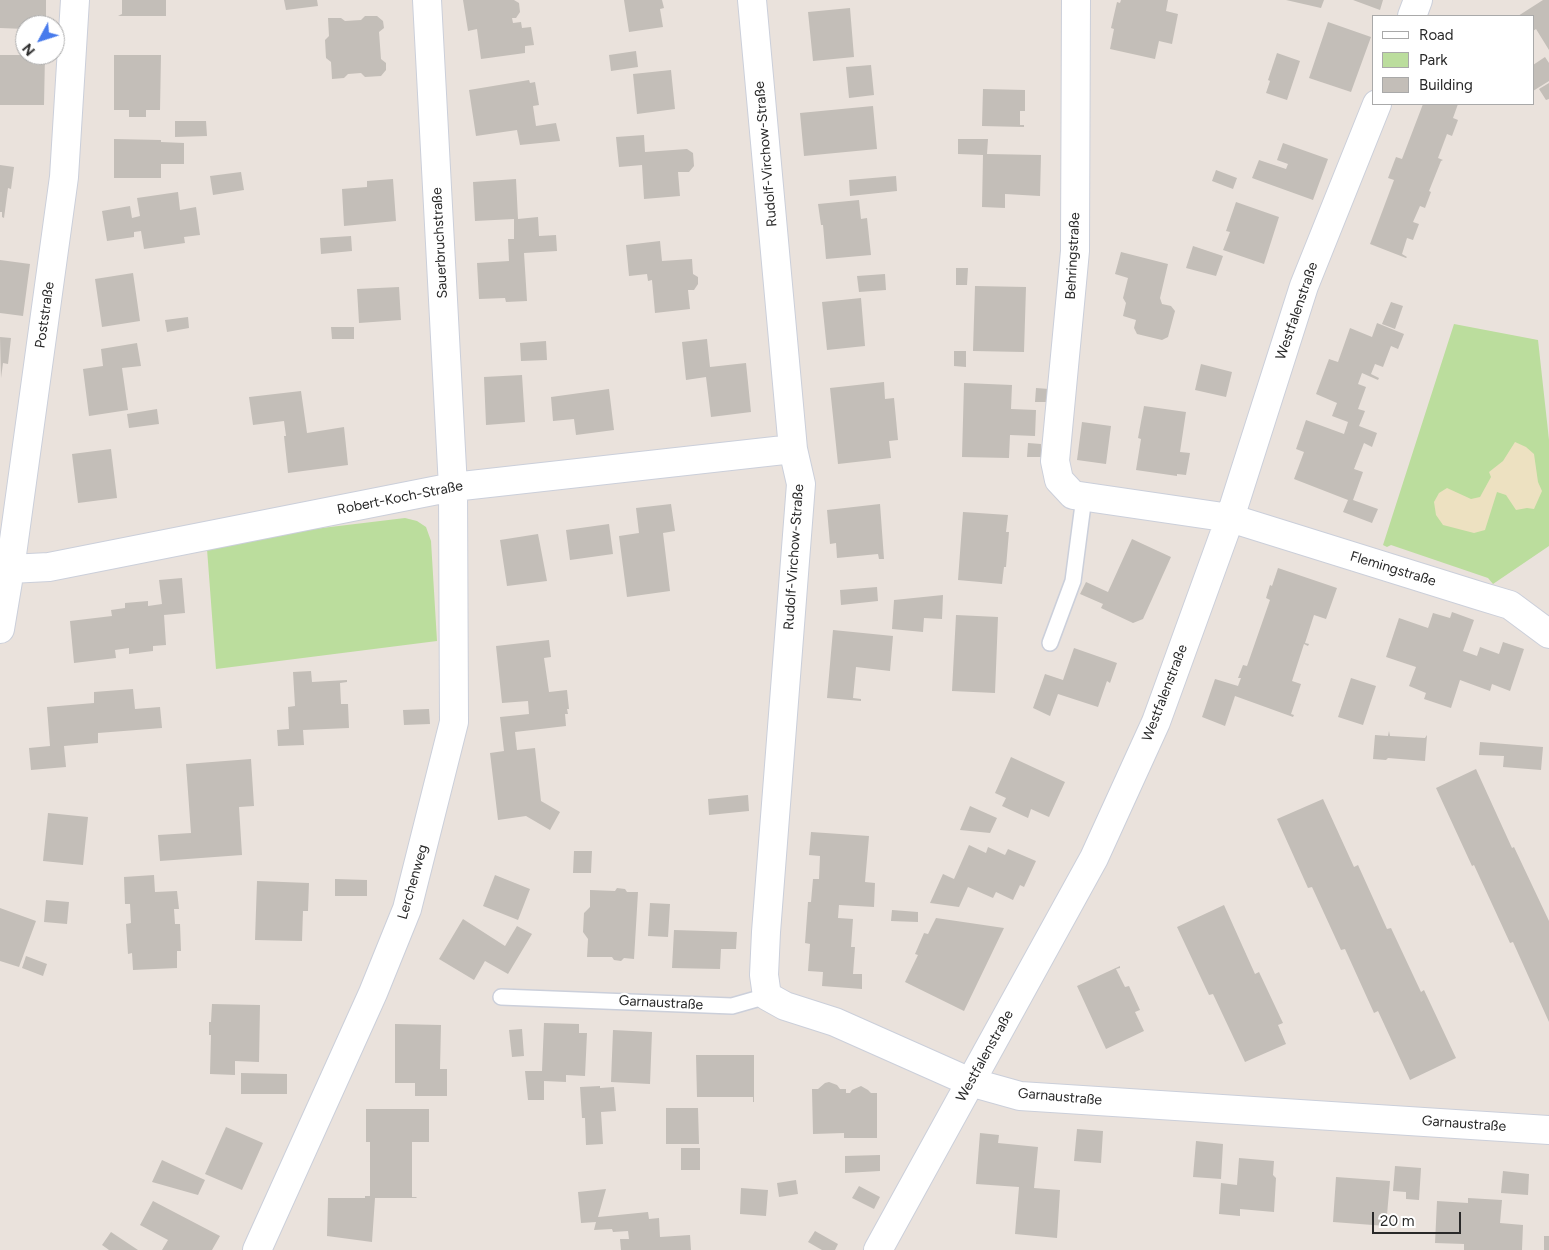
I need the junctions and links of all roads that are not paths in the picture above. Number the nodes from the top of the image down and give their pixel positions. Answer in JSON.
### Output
{"nodes":[{"id":1,"x":75,"y":0,"type":"edge"},
{"id":2,"x":427,"y":0,"type":"edge"},
{"id":3,"x":752,"y":0,"type":"edge"},
{"id":4,"x":1076,"y":0,"type":"edge"},
{"id":5,"x":1418,"y":0,"type":"edge"},
{"id":6,"x":1412,"y":15,"type":"edge"},
{"id":7,"x":1377,"y":105,"type":"edge"},
{"id":8,"x":793,"y":449,"type":"junction"},
{"id":9,"x":453,"y":487,"type":"junction"},
{"id":10,"x":1084,"y":497,"type":"junction"},
{"id":11,"x":1230,"y":518,"type":"junction"},
{"id":12,"x":5,"y":568,"type":"edge"},
{"id":13,"x":0,"y":629,"type":"edge"},
{"id":14,"x":1549,"y":634,"type":"edge"},
{"id":15,"x":1050,"y":643,"type":"dead end"},
{"id":16,"x":767,"y":996,"type":"junction"},
{"id":17,"x":501,"y":997,"type":"dead end"},
{"id":18,"x":970,"y":1082,"type":"junction"},
{"id":19,"x":1549,"y":1130,"type":"edge"},
{"id":20,"x":256,"y":1250,"type":"edge"},
{"id":21,"x":878,"y":1250,"type":"edge"}],
"edges":[{"from":1,"to":12,"type":"street","name":"Poststraße"},
{"from":2,"to":9,"type":"street","name":"Sauerbruchstraße"},
{"from":3,"to":8,"type":"street","name":"Rudolf-Virchow-Straße"},
{"from":4,"to":10,"type":"street","name":"Behringstraße"},
{"from":5,"to":6,"type":"street"},
{"from":7,"to":11,"type":"street","name":"Westfalenstraße"},
{"from":8,"to":9,"type":"street","name":"Robert-Koch-Straße"},
{"from":8,"to":16,"type":"street","name":"Rudolf-Virchow-Straße"},
{"from":9,"to":12,"type":"street","name":"Robert-Koch-Straße"},
{"from":9,"to":20,"type":"street","name":"Lerchenweg"},
{"from":10,"to":11,"type":"street","name":"Behringstraße"},
{"from":10,"to":15,"type":"lane"},
{"from":11,"to":14,"type":"street","name":"Flemingstraße"},
{"from":11,"to":18,"type":"street","name":"Westfalenstraße"},
{"from":12,"to":13,"type":"street","name":"Poststraße"},
{"from":16,"to":17,"type":"lane","name":"Garnaustraße"},
{"from":16,"to":18,"type":"street","name":"Garnaustraße"},
{"from":18,"to":19,"type":"street","name":"Garnaustraße"},
{"from":18,"to":21,"type":"street","name":"Westfalenstraße"}]}
